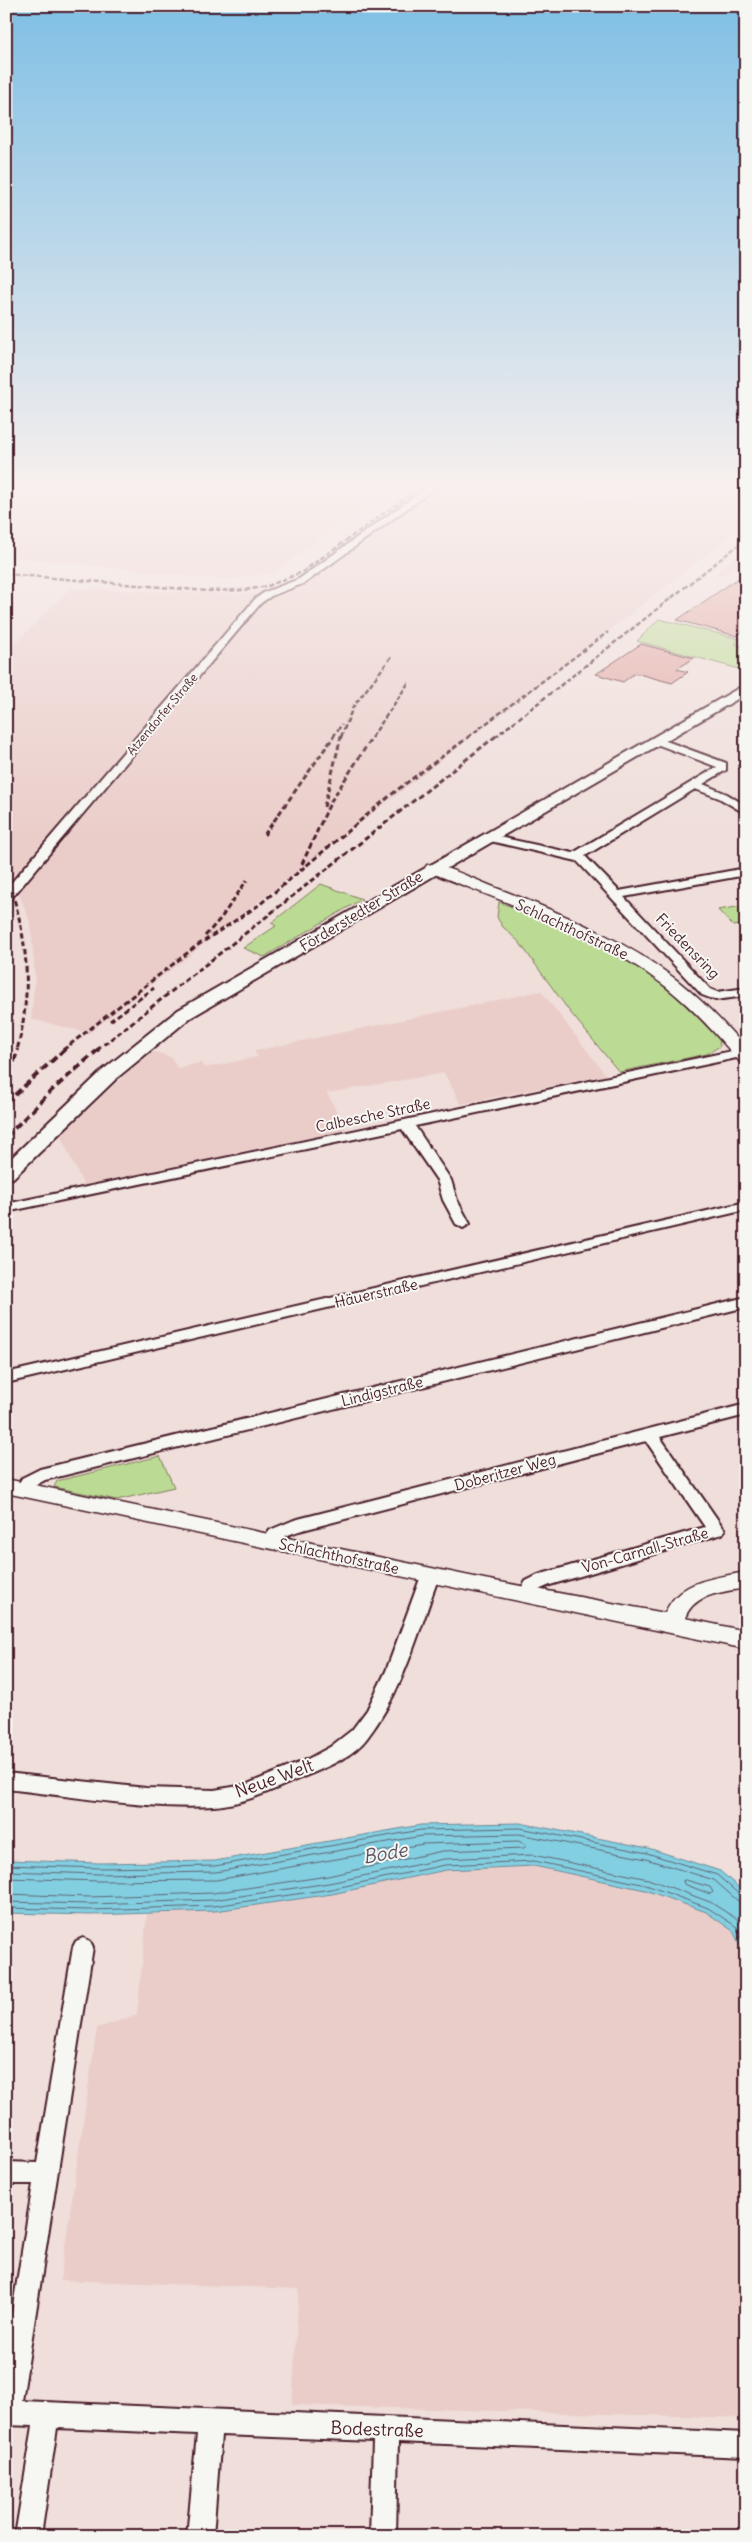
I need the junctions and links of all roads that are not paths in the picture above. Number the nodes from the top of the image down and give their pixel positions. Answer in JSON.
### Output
{"nodes":[{"id":1,"x":255,"y":605,"type":"edge"},
{"id":2,"x":746,"y":688,"type":"edge"},
{"id":3,"x":655,"y":740,"type":"junction"},
{"id":4,"x":694,"y":785,"type":"junction"},
{"id":5,"x":746,"y":811,"type":"edge"},
{"id":6,"x":486,"y":837,"type":"junction"},
{"id":7,"x":453,"y":856,"type":"junction"},
{"id":8,"x":576,"y":856,"type":"junction"},
{"id":9,"x":432,"y":868,"type":"junction"},
{"id":10,"x":746,"y":871,"type":"edge"},
{"id":11,"x":482,"y":888,"type":"junction"},
{"id":12,"x":616,"y":895,"type":"junction"},
{"id":13,"x":6,"y":897,"type":"edge"},
{"id":14,"x":746,"y":992,"type":"edge"},
{"id":15,"x":744,"y":1054,"type":"edge"},
{"id":16,"x":407,"y":1125,"type":"junction"},
{"id":17,"x":6,"y":1174,"type":"edge"},
{"id":18,"x":746,"y":1206,"type":"edge"},
{"id":19,"x":6,"y":1208,"type":"edge"},
{"id":20,"x":463,"y":1224,"type":"dead end"},
{"id":21,"x":746,"y":1302,"type":"edge"},
{"id":22,"x":6,"y":1378,"type":"edge"},
{"id":23,"x":746,"y":1409,"type":"edge"},
{"id":24,"x":650,"y":1434,"type":"junction"},
{"id":25,"x":15,"y":1488,"type":"edge"},
{"id":26,"x":270,"y":1542,"type":"junction"},
{"id":27,"x":430,"y":1576,"type":"junction"},
{"id":28,"x":746,"y":1580,"type":"edge"},
{"id":29,"x":526,"y":1595,"type":"junction"},
{"id":30,"x":672,"y":1623,"type":"junction"},
{"id":31,"x":746,"y":1640,"type":"edge"},
{"id":32,"x":6,"y":1781,"type":"edge"},
{"id":33,"x":83,"y":1947,"type":"dead end"},
{"id":34,"x":6,"y":2173,"type":"edge"},
{"id":35,"x":47,"y":2174,"type":"junction"},
{"id":36,"x":7,"y":2413,"type":"edge"},
{"id":37,"x":47,"y":2415,"type":"junction"},
{"id":38,"x":210,"y":2422,"type":"junction"},
{"id":39,"x":386,"y":2430,"type":"junction"},
{"id":40,"x":746,"y":2445,"type":"edge"},
{"id":41,"x":28,"y":2536,"type":"edge"},
{"id":42,"x":200,"y":2536,"type":"edge"},
{"id":43,"x":383,"y":2536,"type":"edge"}],
"edges":[{"from":1,"to":13,"type":"street","name":"Atzendorfer Straße"},
{"from":2,"to":3,"type":"main road","name":"Förderstedter Straße"},
{"from":3,"to":4,"type":"street"},
{"from":3,"to":6,"type":"main road","name":"Förderstedter Straße"},
{"from":4,"to":5,"type":"street"},
{"from":4,"to":8,"type":"street"},
{"from":6,"to":7,"type":"main road","name":"Förderstedter Straße"},
{"from":6,"to":8,"type":"street","name":"Friedensring"},
{"from":7,"to":9,"type":"main road","name":"Förderstedter Straße"},
{"from":7,"to":11,"type":"street","name":"Schlachthofstraße"},
{"from":8,"to":12,"type":"street","name":"Friedensring"},
{"from":9,"to":11,"type":"street","name":"Schlachthofstraße"},
{"from":9,"to":17,"type":"main road","name":"Förderstedter Straße"},
{"from":10,"to":12,"type":"street"},
{"from":11,"to":15,"type":"street","name":"Schlachthofstraße"},
{"from":12,"to":14,"type":"street","name":"Friedensring"},
{"from":15,"to":16,"type":"street","name":"Calbesche Straße"},
{"from":16,"to":19,"type":"street","name":"Calbesche Straße"},
{"from":16,"to":20,"type":"street"},
{"from":18,"to":22,"type":"street","name":"Häuerstraße"},
{"from":21,"to":25,"type":"street","name":"Lindigstraße"},
{"from":23,"to":24,"type":"street","name":"Doberitzer Weg"},
{"from":24,"to":26,"type":"street","name":"Doberitzer Weg"},
{"from":24,"to":29,"type":"street","name":"Von-Carnall-Straße"},
{"from":25,"to":26,"type":"street","name":"Schlachthofstraße"},
{"from":26,"to":27,"type":"street","name":"Schlachthofstraße"},
{"from":27,"to":29,"type":"street","name":"Schlachthofstraße"},
{"from":27,"to":32,"type":"street","name":"Neue Welt"},
{"from":28,"to":30,"type":"street"},
{"from":29,"to":30,"type":"street","name":"Schlachthofstraße"},
{"from":30,"to":31,"type":"street","name":"Schlachthofstraße"},
{"from":33,"to":35,"type":"street","name":"Bodestraße"},
{"from":34,"to":35,"type":"street"},
{"from":35,"to":36,"type":"street","name":"Bodestraße"},
{"from":36,"to":37,"type":"street","name":"Bodestraße"},
{"from":37,"to":38,"type":"street","name":"Bodestraße"},
{"from":37,"to":41,"type":"street"},
{"from":38,"to":39,"type":"street","name":"Bodestraße"},
{"from":38,"to":42,"type":"street"},
{"from":39,"to":40,"type":"street","name":"Bodestraße"},
{"from":39,"to":43,"type":"street"}]}
